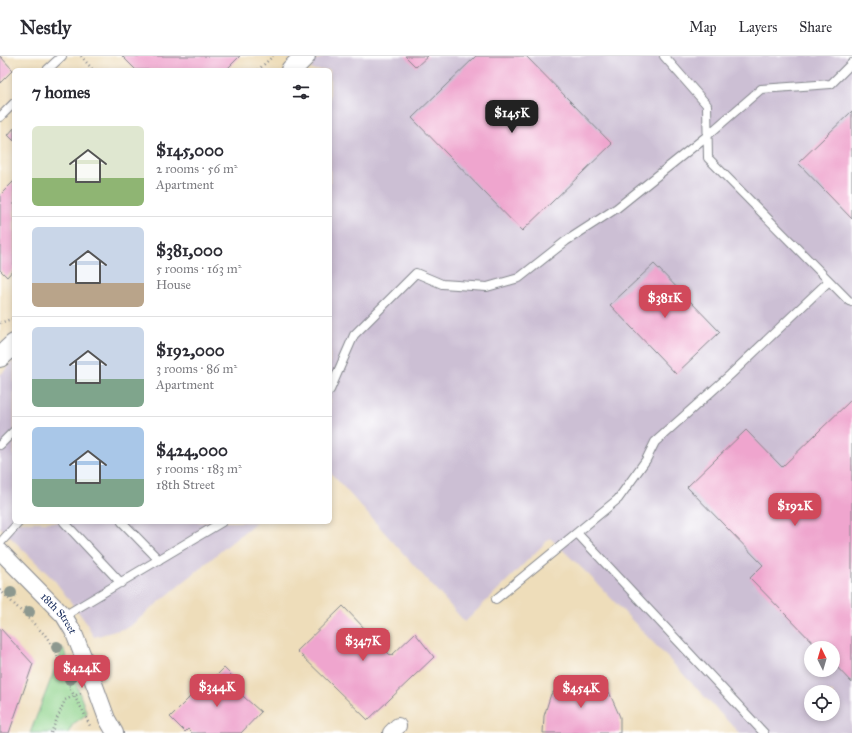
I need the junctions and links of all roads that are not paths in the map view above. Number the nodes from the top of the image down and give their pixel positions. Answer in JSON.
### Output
{"nodes":[{"id":1,"x":62,"y":56,"type":"edge"},
{"id":2,"x":305,"y":56,"type":"edge"},
{"id":3,"x":664,"y":56,"type":"edge"},
{"id":4,"x":852,"y":63,"type":"edge"},
{"id":5,"x":49,"y":68,"type":"edge"},
{"id":6,"x":292,"y":68,"type":"edge"},
{"id":7,"x":12,"y":105,"type":"edge"},
{"id":8,"x":0,"y":117,"type":"edge"},
{"id":9,"x":708,"y":135,"type":"junction"},
{"id":10,"x":829,"y":281,"type":"junction"},
{"id":11,"x":852,"y":302,"type":"edge"},
{"id":12,"x":12,"y":346,"type":"edge"},
{"id":13,"x":0,"y":357,"type":"edge"},
{"id":14,"x":332,"y":385,"type":"edge"},
{"id":15,"x":12,"y":433,"type":"edge"},
{"id":16,"x":0,"y":445,"type":"edge"},
{"id":17,"x":17,"y":524,"type":"edge"},
{"id":18,"x":66,"y":524,"type":"edge"},
{"id":19,"x":124,"y":524,"type":"edge"},
{"id":20,"x":219,"y":524,"type":"edge"},
{"id":21,"x":577,"y":533,"type":"junction"},
{"id":22,"x":0,"y":544,"type":"edge"},
{"id":23,"x":0,"y":551,"type":"edge"},
{"id":24,"x":159,"y":560,"type":"junction"},
{"id":25,"x":121,"y":583,"type":"junction"},
{"id":26,"x":496,"y":599,"type":"dead end"},
{"id":27,"x":64,"y":616,"type":"junction"},
{"id":28,"x":115,"y":733,"type":"edge"},
{"id":29,"x":764,"y":733,"type":"edge"}],
"edges":[{"from":1,"to":5,"type":"lane"},
{"from":2,"to":6,"type":"street"},
{"from":3,"to":9,"type":"lane"},
{"from":4,"to":9,"type":"lane"},
{"from":7,"to":8,"type":"lane"},
{"from":9,"to":10,"type":"lane"},
{"from":9,"to":14,"type":"lane"},
{"from":10,"to":11,"type":"lane"},
{"from":10,"to":21,"type":"lane"},
{"from":12,"to":13,"type":"street"},
{"from":15,"to":16,"type":"lane"},
{"from":17,"to":22,"type":"lane"},
{"from":18,"to":25,"type":"lane"},
{"from":19,"to":24,"type":"lane"},
{"from":20,"to":24,"type":"lane"},
{"from":21,"to":26,"type":"lane"},
{"from":21,"to":29,"type":"lane"},
{"from":23,"to":27,"type":"street","name":"18th Street"},
{"from":24,"to":25,"type":"lane"},
{"from":25,"to":27,"type":"lane"},
{"from":27,"to":28,"type":"street","name":"18th Street"}]}
